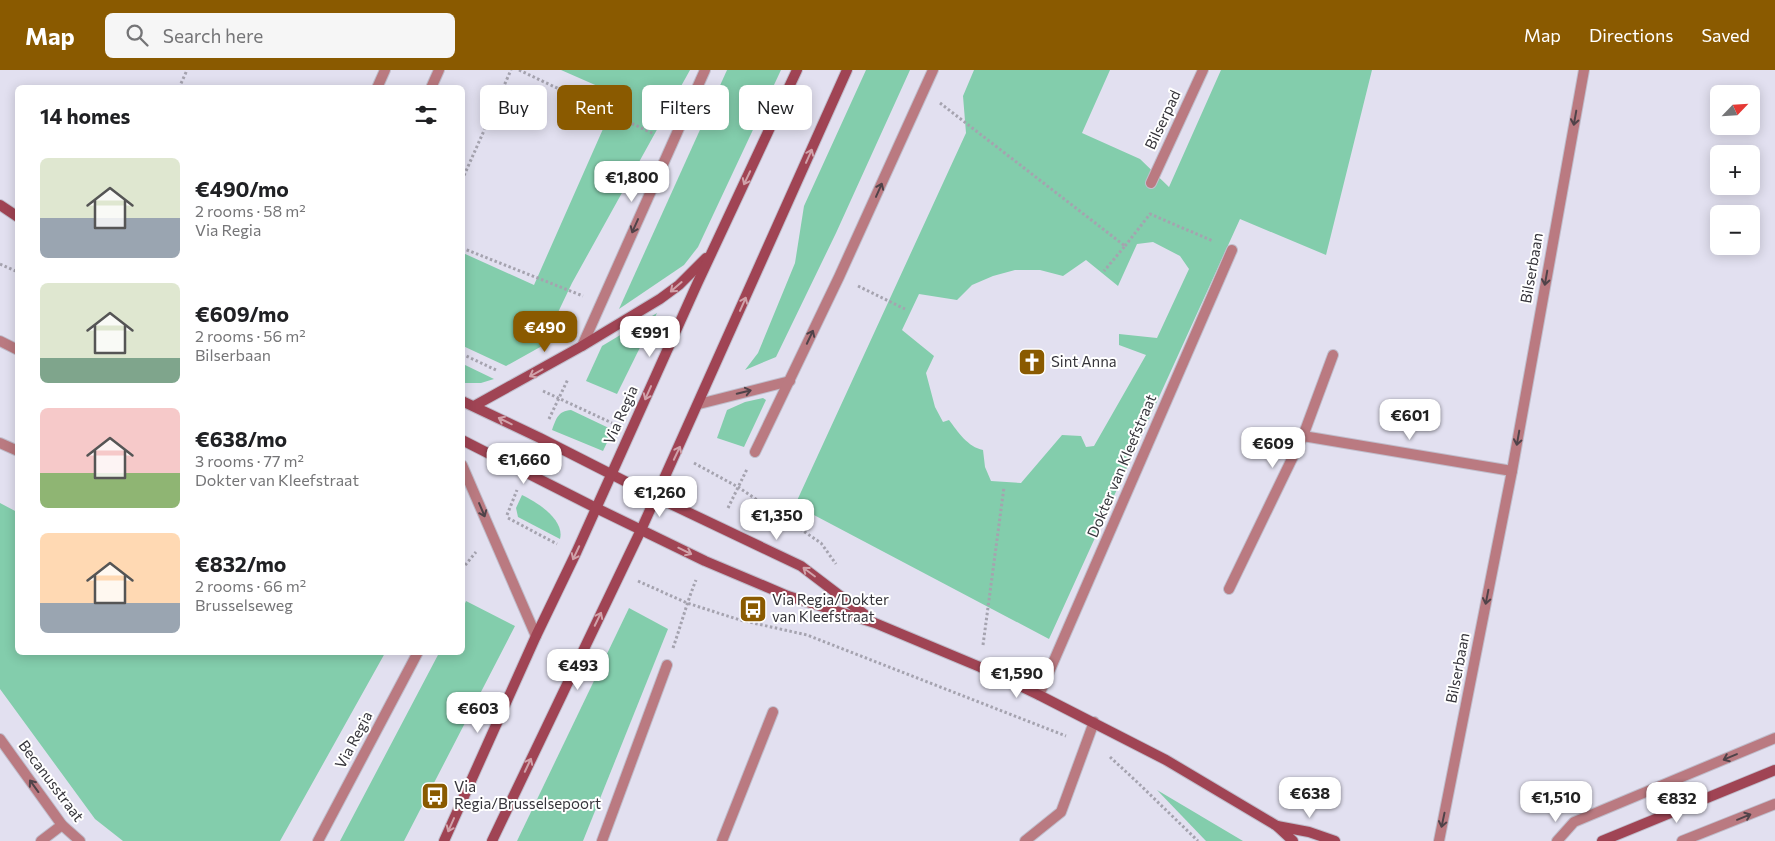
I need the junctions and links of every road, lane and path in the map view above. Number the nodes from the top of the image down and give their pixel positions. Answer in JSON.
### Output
{"nodes":[{"id":1,"x":187,"y":70,"type":"edge"},
{"id":2,"x":385,"y":70,"type":"edge"},
{"id":3,"x":439,"y":70,"type":"edge"},
{"id":4,"x":511,"y":70,"type":"edge"},
{"id":5,"x":519,"y":70,"type":"edge"},
{"id":6,"x":705,"y":70,"type":"edge"},
{"id":7,"x":797,"y":70,"type":"edge"},
{"id":8,"x":848,"y":70,"type":"edge"},
{"id":9,"x":933,"y":70,"type":"edge"},
{"id":10,"x":1203,"y":70,"type":"edge"},
{"id":11,"x":1584,"y":70,"type":"edge"},
{"id":12,"x":180,"y":85,"type":"edge"},
{"id":13,"x":378,"y":85,"type":"edge"},
{"id":14,"x":432,"y":85,"type":"edge"},
{"id":15,"x":924,"y":90,"type":"junction"},
{"id":16,"x":673,"y":143,"type":"junction"},
{"id":17,"x":465,"y":173,"type":"edge"},
{"id":18,"x":1151,"y":183,"type":"dead end"},
{"id":19,"x":0,"y":204,"type":"edge"},
{"id":20,"x":15,"y":208,"type":"edge"},
{"id":21,"x":15,"y":215,"type":"edge"},
{"id":22,"x":1125,"y":246,"type":"junction"},
{"id":23,"x":465,"y":249,"type":"edge"},
{"id":24,"x":1232,"y":250,"type":"joint"},
{"id":25,"x":711,"y":253,"type":"junction"},
{"id":26,"x":0,"y":264,"type":"edge"},
{"id":27,"x":15,"y":271,"type":"edge"},
{"id":28,"x":1104,"y":271,"type":"dead end"},
{"id":29,"x":839,"y":277,"type":"junction"},
{"id":30,"x":600,"y":303,"type":"junction"},
{"id":31,"x":905,"y":309,"type":"dead end"},
{"id":32,"x":0,"y":342,"type":"edge"},
{"id":33,"x":582,"y":346,"type":"junction"},
{"id":34,"x":15,"y":349,"type":"edge"},
{"id":35,"x":465,"y":355,"type":"edge"},
{"id":36,"x":1333,"y":355,"type":"dead end"},
{"id":37,"x":520,"y":381,"type":"junction"},
{"id":38,"x":790,"y":381,"type":"junction"},
{"id":39,"x":465,"y":402,"type":"edge"},
{"id":40,"x":699,"y":404,"type":"junction"},
{"id":41,"x":474,"y":406,"type":"junction"},
{"id":42,"x":1303,"y":436,"type":"junction"},
{"id":43,"x":465,"y":442,"type":"edge"},
{"id":44,"x":0,"y":443,"type":"edge"},
{"id":45,"x":15,"y":450,"type":"edge"},
{"id":46,"x":755,"y":452,"type":"dead end"},
{"id":47,"x":1512,"y":471,"type":"junction"},
{"id":48,"x":465,"y":472,"type":"edge"},
{"id":49,"x":611,"y":474,"type":"junction"},
{"id":50,"x":1004,"y":487,"type":"dead end"},
{"id":51,"x":656,"y":497,"type":"junction"},
{"id":52,"x":596,"y":508,"type":"junction"},
{"id":53,"x":641,"y":530,"type":"junction"},
{"id":54,"x":1229,"y":589,"type":"dead end"},
{"id":55,"x":875,"y":623,"type":"junction"},
{"id":56,"x":536,"y":636,"type":"junction"},
{"id":57,"x":416,"y":655,"type":"edge"},
{"id":58,"x":667,"y":665,"type":"joint"},
{"id":59,"x":980,"y":667,"type":"junction"},
{"id":60,"x":1039,"y":695,"type":"junction"},
{"id":61,"x":773,"y":712,"type":"dead end"},
{"id":62,"x":1094,"y":722,"type":"junction"},
{"id":63,"x":1775,"y":738,"type":"edge"},
{"id":64,"x":0,"y":739,"type":"edge"},
{"id":65,"x":1085,"y":743,"type":"junction"},
{"id":66,"x":1775,"y":770,"type":"edge"},
{"id":67,"x":1775,"y":804,"type":"edge"},
{"id":68,"x":62,"y":825,"type":"junction"},
{"id":69,"x":1277,"y":826,"type":"junction"},
{"id":70,"x":41,"y":841,"type":"edge"},
{"id":71,"x":80,"y":841,"type":"edge"},
{"id":72,"x":318,"y":841,"type":"edge"},
{"id":73,"x":444,"y":841,"type":"edge"},
{"id":74,"x":492,"y":841,"type":"edge"},
{"id":75,"x":602,"y":841,"type":"edge"},
{"id":76,"x":722,"y":841,"type":"edge"},
{"id":77,"x":1025,"y":841,"type":"edge"},
{"id":78,"x":1198,"y":841,"type":"edge"},
{"id":79,"x":1292,"y":841,"type":"edge"},
{"id":80,"x":1335,"y":841,"type":"edge"},
{"id":81,"x":1439,"y":841,"type":"edge"},
{"id":82,"x":1557,"y":841,"type":"edge"},
{"id":83,"x":1602,"y":841,"type":"edge"},
{"id":84,"x":1682,"y":841,"type":"edge"}],
"edges":[{"from":1,"to":12,"type":"path"},
{"from":2,"to":13,"type":"street"},
{"from":3,"to":14,"type":"street"},
{"from":4,"to":17,"type":"path"},
{"from":5,"to":16,"type":"path"},
{"from":6,"to":16,"type":"street"},
{"from":7,"to":25,"type":"street","name":"Via Regia","one_way":true},
{"from":40,"to":8,"type":"street","one_way":true},
{"from":9,"to":15,"type":"street"},
{"from":10,"to":18,"type":"street","name":"Bilserpad"},
{"from":11,"to":47,"type":"street","name":"Bilserbaan","one_way":true},
{"from":15,"to":22,"type":"path"},
{"from":29,"to":15,"type":"street","one_way":true},
{"from":16,"to":30,"type":"street","one_way":true},
{"from":19,"to":20,"type":"street"},
{"from":19,"to":21,"type":"street"},
{"from":22,"to":24,"type":"path"},
{"from":22,"to":28,"type":"path"},
{"from":23,"to":30,"type":"path"},
{"from":24,"to":60,"type":"street","name":"Dokter van Kleefstraat"},
{"from":25,"to":33,"type":"street","one_way":true},
{"from":25,"to":49,"type":"street","name":"Via Regia","one_way":true},
{"from":26,"to":27,"type":"path"},
{"from":29,"to":31,"type":"path"},
{"from":38,"to":29,"type":"street","one_way":true},
{"from":30,"to":33,"type":"street"},
{"from":32,"to":34,"type":"street"},
{"from":33,"to":37,"type":"street","one_way":true},
{"from":35,"to":37,"type":"path"},
{"from":36,"to":42,"type":"street"},
{"from":37,"to":41,"type":"street"},
{"from":40,"to":38,"type":"street","one_way":true},
{"from":38,"to":46,"type":"street"},
{"from":39,"to":41,"type":"street"},
{"from":51,"to":40,"type":"street","one_way":true},
{"from":49,"to":41,"type":"street","one_way":true},
{"from":42,"to":47,"type":"street"},
{"from":42,"to":54,"type":"street"},
{"from":43,"to":52,"type":"street"},
{"from":44,"to":45,"type":"street"},
{"from":47,"to":81,"type":"street","name":"Bilserbaan","one_way":true},
{"from":48,"to":56,"type":"street","one_way":true},
{"from":49,"to":51,"type":"street"},
{"from":49,"to":52,"type":"street","name":"Via Regia"},
{"from":50,"to":59,"type":"path"},
{"from":51,"to":53,"type":"street"},
{"from":55,"to":51,"type":"street","one_way":true},
{"from":52,"to":53,"type":"street"},
{"from":52,"to":56,"type":"street","name":"Via Regia","one_way":true},
{"from":53,"to":55,"type":"street","one_way":true},
{"from":74,"to":53,"type":"street","one_way":true},
{"from":55,"to":59,"type":"street"},
{"from":56,"to":73,"type":"street","name":"Via Regia","one_way":true},
{"from":57,"to":72,"type":"street","name":"Via Regia"},
{"from":58,"to":65,"type":"path"},
{"from":58,"to":75,"type":"street"},
{"from":59,"to":60,"type":"street"},
{"from":60,"to":62,"type":"street"},
{"from":61,"to":76,"type":"street"},
{"from":62,"to":65,"type":"street"},
{"from":62,"to":69,"type":"street"},
{"from":63,"to":82,"type":"street","one_way":true},
{"from":68,"to":64,"type":"street","name":"Becanusstraat","one_way":true},
{"from":65,"to":77,"type":"street"},
{"from":65,"to":78,"type":"path"},
{"from":66,"to":83,"type":"street"},
{"from":84,"to":67,"type":"street","one_way":true},
{"from":68,"to":70,"type":"street"},
{"from":68,"to":71,"type":"street","name":"Becanusstraat"},
{"from":69,"to":79,"type":"street"},
{"from":69,"to":80,"type":"street"}]}
